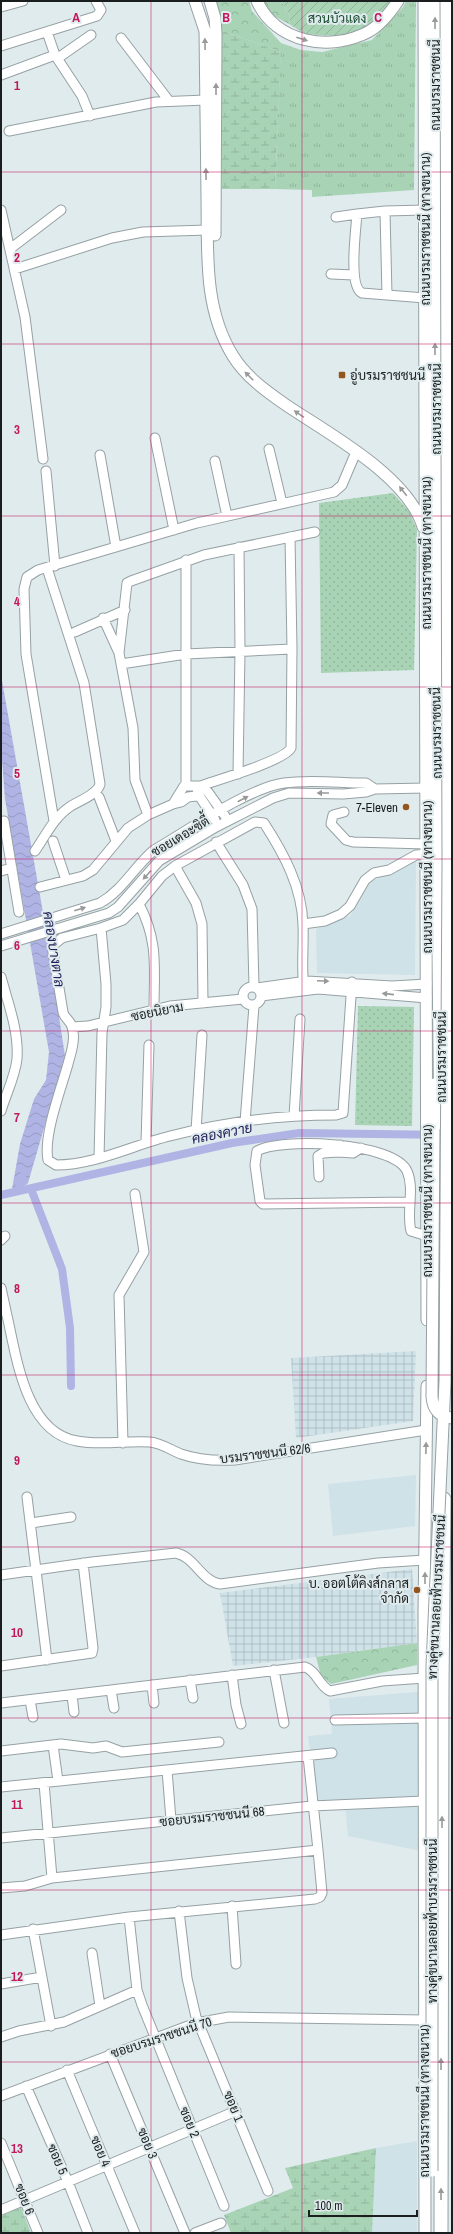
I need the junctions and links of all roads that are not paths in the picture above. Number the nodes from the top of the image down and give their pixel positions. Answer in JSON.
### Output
{"nodes":[{"id":1,"x":23,"y":1,"type":"edge"},
{"id":2,"x":96,"y":1,"type":"edge"},
{"id":3,"x":195,"y":1,"type":"edge"},
{"id":4,"x":210,"y":1,"type":"edge"},
{"id":5,"x":257,"y":1,"type":"edge"},
{"id":6,"x":398,"y":1,"type":"edge"},
{"id":7,"x":424,"y":1,"type":"edge"},
{"id":8,"x":435,"y":1,"type":"edge"},
{"id":9,"x":446,"y":1,"type":"edge"},
{"id":10,"x":1,"y":7,"type":"edge"},
{"id":11,"x":47,"y":32,"type":"junction"},
{"id":12,"x":91,"y":35,"type":"dead end"},
{"id":13,"x":121,"y":38,"type":"dead end"},
{"id":14,"x":1,"y":46,"type":"edge"},
{"id":15,"x":57,"y":57,"type":"junction"},
{"id":16,"x":1,"y":75,"type":"edge"},
{"id":17,"x":206,"y":100,"type":"junction"},
{"id":18,"x":169,"y":101,"type":"junction"},
{"id":19,"x":90,"y":116,"type":"junction"},
{"id":20,"x":9,"y":131,"type":"dead end"},
{"id":21,"x":1,"y":210,"type":"edge"},
{"id":22,"x":61,"y":210,"type":"dead end"},
{"id":23,"x":425,"y":210,"type":"junction"},
{"id":24,"x":385,"y":211,"type":"junction"},
{"id":25,"x":357,"y":214,"type":"junction"},
{"id":26,"x":336,"y":217,"type":"dead end"},
{"id":27,"x":208,"y":230,"type":"junction"},
{"id":28,"x":10,"y":248,"type":"junction"},
{"id":29,"x":15,"y":269,"type":"junction"},
{"id":30,"x":331,"y":274,"type":"dead end"},
{"id":31,"x":354,"y":275,"type":"junction"},
{"id":32,"x":209,"y":283,"type":"junction"},
{"id":33,"x":387,"y":295,"type":"junction"},
{"id":34,"x":425,"y":298,"type":"junction"},
{"id":35,"x":155,"y":438,"type":"dead end"},
{"id":36,"x":269,"y":449,"type":"dead end"},
{"id":37,"x":356,"y":452,"type":"junction"},
{"id":38,"x":100,"y":455,"type":"dead end"},
{"id":39,"x":43,"y":459,"type":"dead end"},
{"id":40,"x":215,"y":461,"type":"dead end"},
{"id":41,"x":46,"y":471,"type":"dead end"},
{"id":42,"x":282,"y":503,"type":"junction"},
{"id":43,"x":227,"y":516,"type":"junction"},
{"id":44,"x":174,"y":530,"type":"junction"},
{"id":45,"x":315,"y":532,"type":"dead end"},
{"id":46,"x":290,"y":537,"type":"junction"},
{"id":47,"x":426,"y":538,"type":"junction"},
{"id":48,"x":116,"y":547,"type":"junction"},
{"id":49,"x":239,"y":547,"type":"junction"},
{"id":50,"x":186,"y":560,"type":"junction"},
{"id":51,"x":51,"y":567,"type":"junction"},
{"id":52,"x":125,"y":610,"type":"junction"},
{"id":53,"x":103,"y":618,"type":"junction"},
{"id":54,"x":75,"y":632,"type":"dead end"},
{"id":55,"x":292,"y":649,"type":"junction"},
{"id":56,"x":435,"y":650,"type":"junction"},
{"id":57,"x":240,"y":652,"type":"junction"},
{"id":58,"x":119,"y":653,"type":"junction"},
{"id":59,"x":186,"y":654,"type":"junction"},
{"id":60,"x":121,"y":664,"type":"junction"},
{"id":61,"x":427,"y":759,"type":"junction"},
{"id":62,"x":238,"y":774,"type":"junction"},
{"id":63,"x":347,"y":783,"type":"junction"},
{"id":64,"x":186,"y":786,"type":"junction"},
{"id":65,"x":200,"y":786,"type":"junction"},
{"id":66,"x":427,"y":788,"type":"junction"},
{"id":67,"x":375,"y":789,"type":"junction"},
{"id":68,"x":347,"y":793,"type":"junction"},
{"id":69,"x":99,"y":796,"type":"dead end"},
{"id":70,"x":196,"y":796,"type":"junction"},
{"id":71,"x":173,"y":804,"type":"junction"},
{"id":72,"x":222,"y":811,"type":"junction"},
{"id":73,"x":344,"y":812,"type":"dead end"},
{"id":74,"x":148,"y":815,"type":"junction"},
{"id":75,"x":212,"y":816,"type":"junction"},
{"id":76,"x":4,"y":821,"type":"dead end"},
{"id":77,"x":54,"y":821,"type":"junction"},
{"id":78,"x":227,"y":821,"type":"junction"},
{"id":79,"x":218,"y":826,"type":"junction"},
{"id":80,"x":53,"y":841,"type":"dead end"},
{"id":81,"x":116,"y":841,"type":"junction"},
{"id":82,"x":216,"y":842,"type":"junction"},
{"id":83,"x":428,"y":849,"type":"junction"},
{"id":84,"x":36,"y":851,"type":"dead end"},
{"id":85,"x":175,"y":866,"type":"junction"},
{"id":86,"x":12,"y":868,"type":"junction"},
{"id":87,"x":1,"y":871,"type":"edge"},
{"id":88,"x":66,"y":880,"type":"junction"},
{"id":89,"x":40,"y":887,"type":"dead end"},
{"id":90,"x":98,"y":904,"type":"junction"},
{"id":91,"x":139,"y":904,"type":"junction"},
{"id":92,"x":19,"y":912,"type":"dead end"},
{"id":93,"x":65,"y":914,"type":"junction"},
{"id":94,"x":102,"y":915,"type":"junction"},
{"id":95,"x":427,"y":915,"type":"junction"},
{"id":96,"x":303,"y":924,"type":"junction"},
{"id":97,"x":68,"y":925,"type":"junction"},
{"id":98,"x":101,"y":928,"type":"junction"},
{"id":99,"x":3,"y":934,"type":"edge"},
{"id":100,"x":5,"y":945,"type":"edge"},
{"id":101,"x":1,"y":977,"type":"edge"},
{"id":102,"x":427,"y":984,"type":"junction"},
{"id":103,"x":303,"y":985,"type":"junction"},
{"id":104,"x":352,"y":986,"type":"junction"},
{"id":105,"x":257,"y":991,"type":"junction"},
{"id":106,"x":427,"y":998,"type":"junction"},
{"id":107,"x":243,"y":999,"type":"junction"},
{"id":108,"x":203,"y":1003,"type":"junction"},
{"id":109,"x":254,"y":1006,"type":"junction"},
{"id":110,"x":154,"y":1010,"type":"junction"},
{"id":111,"x":300,"y":1019,"type":"dead end"},
{"id":112,"x":105,"y":1022,"type":"junction"},
{"id":113,"x":72,"y":1026,"type":"junction"},
{"id":114,"x":202,"y":1035,"type":"dead end"},
{"id":115,"x":148,"y":1045,"type":"dead end"},
{"id":116,"x":3,"y":1100,"type":"edge"},
{"id":117,"x":1,"y":1112,"type":"edge"},
{"id":118,"x":294,"y":1116,"type":"junction"},
{"id":119,"x":245,"y":1122,"type":"junction"},
{"id":120,"x":434,"y":1129,"type":"junction"},
{"id":121,"x":196,"y":1131,"type":"junction"},
{"id":122,"x":146,"y":1142,"type":"junction"},
{"id":123,"x":339,"y":1149,"type":"junction"},
{"id":124,"x":99,"y":1158,"type":"junction"},
{"id":125,"x":319,"y":1177,"type":"dead end"},
{"id":126,"x":135,"y":1194,"type":"dead end"},
{"id":127,"x":409,"y":1202,"type":"junction"},
{"id":128,"x":427,"y":1236,"type":"junction"},
{"id":129,"x":1,"y":1288,"type":"edge"},
{"id":130,"x":3,"y":1311,"type":"edge"},
{"id":131,"x":452,"y":1418,"type":"edge"},
{"id":132,"x":426,"y":1430,"type":"junction"},
{"id":133,"x":124,"y":1443,"type":"junction"},
{"id":134,"x":27,"y":1497,"type":"dead end"},
{"id":135,"x":71,"y":1517,"type":"dead end"},
{"id":136,"x":31,"y":1523,"type":"junction"},
{"id":137,"x":425,"y":1560,"type":"junction"},
{"id":138,"x":83,"y":1563,"type":"junction"},
{"id":139,"x":37,"y":1570,"type":"junction"},
{"id":140,"x":1,"y":1575,"type":"edge"},
{"id":141,"x":47,"y":1660,"type":"junction"},
{"id":142,"x":1,"y":1666,"type":"edge"},
{"id":143,"x":274,"y":1670,"type":"junction"},
{"id":144,"x":232,"y":1675,"type":"junction"},
{"id":145,"x":425,"y":1678,"type":"junction"},
{"id":146,"x":190,"y":1680,"type":"junction"},
{"id":147,"x":152,"y":1685,"type":"junction"},
{"id":148,"x":111,"y":1690,"type":"junction"},
{"id":149,"x":72,"y":1695,"type":"junction"},
{"id":150,"x":193,"y":1698,"type":"dead end"},
{"id":151,"x":30,"y":1700,"type":"junction"},
{"id":152,"x":1,"y":1703,"type":"edge"},
{"id":153,"x":154,"y":1703,"type":"dead end"},
{"id":154,"x":114,"y":1708,"type":"dead end"},
{"id":155,"x":74,"y":1712,"type":"dead end"},
{"id":156,"x":33,"y":1717,"type":"dead end"},
{"id":157,"x":425,"y":1718,"type":"junction"},
{"id":158,"x":335,"y":1720,"type":"dead end"},
{"id":159,"x":284,"y":1723,"type":"dead end"},
{"id":160,"x":241,"y":1724,"type":"dead end"},
{"id":161,"x":219,"y":1742,"type":"dead end"},
{"id":162,"x":53,"y":1745,"type":"junction"},
{"id":163,"x":1,"y":1751,"type":"edge"},
{"id":164,"x":332,"y":1753,"type":"dead end"},
{"id":165,"x":308,"y":1756,"type":"junction"},
{"id":166,"x":167,"y":1770,"type":"junction"},
{"id":167,"x":58,"y":1781,"type":"junction"},
{"id":168,"x":44,"y":1783,"type":"junction"},
{"id":169,"x":1,"y":1787,"type":"edge"},
{"id":170,"x":424,"y":1801,"type":"junction"},
{"id":171,"x":312,"y":1806,"type":"junction"},
{"id":172,"x":171,"y":1820,"type":"junction"},
{"id":173,"x":48,"y":1833,"type":"junction"},
{"id":174,"x":1,"y":1838,"type":"edge"},
{"id":175,"x":318,"y":1850,"type":"junction"},
{"id":176,"x":52,"y":1878,"type":"junction"},
{"id":177,"x":1,"y":1888,"type":"edge"},
{"id":178,"x":232,"y":1906,"type":"junction"},
{"id":179,"x":179,"y":1911,"type":"junction"},
{"id":180,"x":129,"y":1917,"type":"junction"},
{"id":181,"x":34,"y":1929,"type":"junction"},
{"id":182,"x":1,"y":1935,"type":"edge"},
{"id":183,"x":92,"y":1953,"type":"dead end"},
{"id":184,"x":236,"y":1964,"type":"dead end"},
{"id":185,"x":42,"y":1977,"type":"junction"},
{"id":186,"x":1,"y":1984,"type":"edge"},
{"id":187,"x":137,"y":1990,"type":"junction"},
{"id":188,"x":100,"y":2006,"type":"junction"},
{"id":189,"x":425,"y":2020,"type":"junction"},
{"id":190,"x":198,"y":2022,"type":"junction"},
{"id":191,"x":51,"y":2026,"type":"junction"},
{"id":192,"x":1,"y":2037,"type":"edge"},
{"id":193,"x":154,"y":2038,"type":"junction"},
{"id":194,"x":110,"y":2054,"type":"junction"},
{"id":195,"x":67,"y":2070,"type":"junction"},
{"id":196,"x":26,"y":2086,"type":"junction"},
{"id":197,"x":1,"y":2096,"type":"edge"},
{"id":198,"x":236,"y":2111,"type":"junction"},
{"id":199,"x":193,"y":2129,"type":"junction"},
{"id":200,"x":1,"y":2143,"type":"edge"},
{"id":201,"x":149,"y":2148,"type":"junction"},
{"id":202,"x":107,"y":2166,"type":"junction"},
{"id":203,"x":68,"y":2182,"type":"junction"},
{"id":204,"x":268,"y":2191,"type":"dead end"},
{"id":205,"x":25,"y":2200,"type":"junction"},
{"id":206,"x":224,"y":2206,"type":"dead end"},
{"id":207,"x":1,"y":2210,"type":"edge"},
{"id":208,"x":221,"y":2223,"type":"dead end"},
{"id":209,"x":38,"y":2233,"type":"edge"},
{"id":210,"x":88,"y":2233,"type":"edge"},
{"id":211,"x":135,"y":2233,"type":"edge"},
{"id":212,"x":185,"y":2233,"type":"edge"},
{"id":213,"x":195,"y":2233,"type":"edge"},
{"id":214,"x":425,"y":2233,"type":"edge"},
{"id":215,"x":431,"y":2233,"type":"edge"},
{"id":216,"x":441,"y":2233,"type":"edge"}],
"edges":[{"from":1,"to":10,"type":"street"},
{"from":2,"to":11,"type":"street"},
{"from":17,"to":3,"type":"main road","one_way":true},
{"from":32,"to":4,"type":"main road","one_way":true},
{"from":5,"to":6,"type":"main road","one_way":true},
{"from":7,"to":23,"type":"main road","name":"ถนนบรมราชชนนี (ทางขนาน)"},
{"from":56,"to":8,"type":"highway","name":"ถนนบรมราชชนนี","one_way":true},
{"from":9,"to":215,"type":"main road","name":"ทางคู่ขนานลอยฟ้าบรมราชชนนี","bridge":true},
{"from":11,"to":14,"type":"street"},
{"from":11,"to":15,"type":"street"},
{"from":12,"to":15,"type":"street"},
{"from":13,"to":18,"type":"street"},
{"from":15,"to":16,"type":"street"},
{"from":15,"to":19,"type":"street"},
{"from":17,"to":18,"type":"street"},
{"from":27,"to":17,"type":"main road","one_way":true},
{"from":18,"to":19,"type":"street"},
{"from":19,"to":20,"type":"street"},
{"from":21,"to":28,"type":"street"},
{"from":22,"to":28,"type":"street"},
{"from":23,"to":24,"type":"street"},
{"from":23,"to":34,"type":"main road","name":"ถนนบรมราชชนนี (ทางขนาน)"},
{"from":24,"to":25,"type":"street"},
{"from":24,"to":33,"type":"street"},
{"from":25,"to":26,"type":"street"},
{"from":25,"to":31,"type":"street"},
{"from":27,"to":29,"type":"street"},
{"from":27,"to":32,"type":"main road"},
{"from":28,"to":29,"type":"street"},
{"from":29,"to":39,"type":"street"},
{"from":30,"to":31,"type":"street"},
{"from":31,"to":33,"type":"street"},
{"from":37,"to":32,"type":"main road","one_way":true},
{"from":33,"to":34,"type":"street"},
{"from":34,"to":47,"type":"main road","name":"ถนนบรมราชชนนี (ทางขนาน)"},
{"from":35,"to":44,"type":"street"},
{"from":36,"to":42,"type":"street"},
{"from":37,"to":42,"type":"street"},
{"from":47,"to":37,"type":"main road","one_way":true},
{"from":38,"to":48,"type":"street"},
{"from":40,"to":43,"type":"street"},
{"from":41,"to":51,"type":"street"},
{"from":42,"to":43,"type":"street"},
{"from":43,"to":44,"type":"street"},
{"from":44,"to":48,"type":"street"},
{"from":45,"to":46,"type":"street"},
{"from":46,"to":49,"type":"street"},
{"from":46,"to":55,"type":"street"},
{"from":47,"to":61,"type":"main road","name":"ถนนบรมราชชนนี (ทางขนาน)"},
{"from":48,"to":51,"type":"street"},
{"from":49,"to":50,"type":"street"},
{"from":49,"to":57,"type":"street"},
{"from":50,"to":52,"type":"street"},
{"from":50,"to":59,"type":"street"},
{"from":51,"to":77,"type":"street"},
{"from":51,"to":77,"type":"street"},
{"from":52,"to":53,"type":"street"},
{"from":52,"to":58,"type":"street"},
{"from":53,"to":54,"type":"street"},
{"from":53,"to":58,"type":"street"},
{"from":55,"to":57,"type":"street"},
{"from":55,"to":62,"type":"street"},
{"from":56,"to":61,"type":"highway"},
{"from":56,"to":120,"type":"highway","name":"ถนนบรมราชชนนี"},
{"from":57,"to":59,"type":"street"},
{"from":57,"to":62,"type":"street"},
{"from":58,"to":60,"type":"street"},
{"from":59,"to":60,"type":"street"},
{"from":59,"to":64,"type":"street"},
{"from":60,"to":74,"type":"street"},
{"from":61,"to":66,"type":"main road","name":"ถนนบรมราชชนนี (ทางขนาน)"},
{"from":62,"to":65,"type":"street"},
{"from":63,"to":67,"type":"street","name":"ซอยเดอะซิตี้"},
{"from":63,"to":68,"type":"street"},
{"from":72,"to":63,"type":"street","name":"ซอยเดอะซิตี้","one_way":true},
{"from":64,"to":65,"type":"street"},
{"from":64,"to":71,"type":"street"},
{"from":65,"to":70,"type":"street"},
{"from":65,"to":72,"type":"street"},
{"from":66,"to":67,"type":"street","name":"ซอยเดอะซิตี้"},
{"from":66,"to":83,"type":"main road","name":"ถนนบรมราชชนนี (ทางขนาน)"},
{"from":67,"to":68,"type":"street","name":"ซอยเดอะซิตี้"},
{"from":68,"to":78,"type":"street","name":"ซอยเดอะซิตี้","one_way":true},
{"from":69,"to":81,"type":"street"},
{"from":70,"to":71,"type":"street"},
{"from":70,"to":75,"type":"street"},
{"from":71,"to":74,"type":"street"},
{"from":72,"to":75,"type":"street","name":"ซอยเดอะซิตี้"},
{"from":72,"to":78,"type":"street"},
{"from":73,"to":83,"type":"street"},
{"from":74,"to":81,"type":"street"},
{"from":75,"to":79,"type":"street"},
{"from":75,"to":90,"type":"street","name":"ซอยเดอะซิตี้"},
{"from":76,"to":86,"type":"street"},
{"from":77,"to":84,"type":"street"},
{"from":78,"to":79,"type":"street","name":"ซอยเดอะซิตี้"},
{"from":79,"to":94,"type":"street","name":"ซอยเดอะซิตี้","one_way":true},
{"from":80,"to":88,"type":"street"},
{"from":81,"to":88,"type":"street"},
{"from":82,"to":85,"type":"street"},
{"from":82,"to":96,"type":"street"},
{"from":82,"to":105,"type":"street"},
{"from":83,"to":95,"type":"main road","name":"ถนนบรมราชชนนี (ทางขนาน)"},
{"from":83,"to":96,"type":"street"},
{"from":85,"to":91,"type":"street"},
{"from":85,"to":108,"type":"street"},
{"from":86,"to":87,"type":"street"},
{"from":86,"to":92,"type":"street"},
{"from":88,"to":89,"type":"street"},
{"from":93,"to":90,"type":"street","name":"ซอยเดอะซิตี้","one_way":true},
{"from":90,"to":94,"type":"street"},
{"from":91,"to":98,"type":"street"},
{"from":91,"to":110,"type":"street"},
{"from":93,"to":97,"type":"street"},
{"from":93,"to":99,"type":"street","name":"ซอยเดอะซิตี้"},
{"from":94,"to":97,"type":"street","name":"ซอยเดอะซิตี้"},
{"from":95,"to":102,"type":"main road","name":"ถนนบรมราชชนนี (ทางขนาน)"},
{"from":95,"to":120,"type":"main road"},
{"from":96,"to":103,"type":"street"},
{"from":97,"to":100,"type":"street","name":"ซอยเดอะซิตี้"},
{"from":98,"to":112,"type":"street"},
{"from":98,"to":113,"type":"street"},
{"from":99,"to":100,"type":"street"},
{"from":101,"to":116,"type":"street"},
{"from":102,"to":104,"type":"street"},
{"from":102,"to":106,"type":"main road","name":"ถนนบรมราชชนนี (ทางขนาน)"},
{"from":103,"to":104,"type":"street"},
{"from":103,"to":105,"type":"street"},
{"from":106,"to":104,"type":"street","one_way":true},
{"from":104,"to":118,"type":"street"},
{"from":105,"to":107,"type":"street"},
{"from":105,"to":109,"type":"street"},
{"from":106,"to":120,"type":"main road","name":"ถนนบรมราชชนนี (ทางขนาน)"},
{"from":107,"to":108,"type":"street","name":"ซอยนิยาม"},
{"from":107,"to":109,"type":"street"},
{"from":108,"to":110,"type":"street","name":"ซอยนิยาม"},
{"from":109,"to":119,"type":"street"},
{"from":110,"to":112,"type":"street","name":"ซอยนิยาม"},
{"from":111,"to":118,"type":"street"},
{"from":112,"to":113,"type":"street","name":"ซอยนิยาม"},
{"from":112,"to":124,"type":"street"},
{"from":113,"to":124,"type":"street"},
{"from":114,"to":121,"type":"street"},
{"from":115,"to":122,"type":"street"},
{"from":116,"to":117,"type":"street"},
{"from":118,"to":119,"type":"street"},
{"from":119,"to":121,"type":"street"},
{"from":120,"to":128,"type":"main road","name":"ถนนบรมราชชนนี (ทางขนาน)"},
{"from":120,"to":131,"type":"main road","bridge":true},
{"from":216,"to":120,"type":"highway","name":"ถนนบรมราชชนนี","one_way":true},
{"from":121,"to":122,"type":"street"},
{"from":122,"to":124,"type":"street"},
{"from":123,"to":125,"type":"street"},
{"from":123,"to":127,"type":"street"},
{"from":123,"to":127,"type":"street"},
{"from":126,"to":133,"type":"street"},
{"from":127,"to":128,"type":"street"},
{"from":128,"to":132,"type":"main road","name":"ถนนบรมราชชนนี (ทางขนาน)"},
{"from":129,"to":130,"type":"street","name":"บรมราชชนนี 62/6"},
{"from":130,"to":133,"type":"street","name":"บรมราชชนนี 62/6"},
{"from":132,"to":133,"type":"street","name":"บรมราชชนนี 62/6"},
{"from":137,"to":132,"type":"main road","name":"ถนนบรมราชชนนี (ทางขนาน)","one_way":true},
{"from":134,"to":136,"type":"street"},
{"from":135,"to":136,"type":"street"},
{"from":136,"to":139,"type":"street"},
{"from":137,"to":138,"type":"street"},
{"from":145,"to":137,"type":"main road","name":"ถนนบรมราชชนนี (ทางขนาน)","one_way":true},
{"from":138,"to":139,"type":"street"},
{"from":138,"to":141,"type":"street"},
{"from":139,"to":140,"type":"street"},
{"from":139,"to":141,"type":"street"},
{"from":141,"to":142,"type":"street"},
{"from":143,"to":144,"type":"street"},
{"from":143,"to":145,"type":"street"},
{"from":143,"to":159,"type":"street"},
{"from":144,"to":146,"type":"street"},
{"from":144,"to":160,"type":"street"},
{"from":145,"to":157,"type":"main road","name":"ถนนบรมราชชนนี (ทางขนาน)"},
{"from":146,"to":147,"type":"street"},
{"from":146,"to":150,"type":"street"},
{"from":147,"to":148,"type":"street"},
{"from":147,"to":153,"type":"street"},
{"from":148,"to":149,"type":"street"},
{"from":148,"to":154,"type":"street"},
{"from":149,"to":151,"type":"street"},
{"from":149,"to":155,"type":"street"},
{"from":151,"to":152,"type":"street"},
{"from":151,"to":156,"type":"street"},
{"from":157,"to":158,"type":"street"},
{"from":157,"to":170,"type":"main road","name":"ถนนบรมราชชนนี (ทางขนาน)"},
{"from":161,"to":162,"type":"street"},
{"from":162,"to":163,"type":"street"},
{"from":162,"to":167,"type":"street"},
{"from":164,"to":165,"type":"street"},
{"from":165,"to":166,"type":"street"},
{"from":165,"to":171,"type":"street"},
{"from":166,"to":167,"type":"street"},
{"from":166,"to":172,"type":"street"},
{"from":167,"to":168,"type":"street"},
{"from":168,"to":169,"type":"street"},
{"from":168,"to":173,"type":"street"},
{"from":170,"to":171,"type":"street","name":"ซอยบรมราชชนนี 68"},
{"from":170,"to":189,"type":"main road","name":"ถนนบรมราชชนนี (ทางขนาน)"},
{"from":171,"to":172,"type":"street","name":"ซอยบรมราชชนนี 68"},
{"from":171,"to":175,"type":"street"},
{"from":172,"to":173,"type":"street","name":"ซอยบรมราชชนนี 68"},
{"from":173,"to":174,"type":"street","name":"ซอยบรมราชชนนี 68"},
{"from":173,"to":176,"type":"street"},
{"from":175,"to":176,"type":"street"},
{"from":175,"to":178,"type":"street"},
{"from":176,"to":177,"type":"street"},
{"from":178,"to":179,"type":"street"},
{"from":178,"to":184,"type":"street"},
{"from":179,"to":180,"type":"street"},
{"from":179,"to":190,"type":"street","name":"ซอย 1"},
{"from":180,"to":181,"type":"street"},
{"from":180,"to":187,"type":"street","name":"ซอย 2"},
{"from":181,"to":182,"type":"street"},
{"from":181,"to":185,"type":"street"},
{"from":183,"to":188,"type":"street"},
{"from":185,"to":186,"type":"street"},
{"from":185,"to":191,"type":"street"},
{"from":187,"to":188,"type":"street"},
{"from":187,"to":193,"type":"street","name":"ซอย 2"},
{"from":188,"to":191,"type":"street"},
{"from":189,"to":190,"type":"street","name":"ซอยบรมราชชนนี 70"},
{"from":189,"to":214,"type":"main road","name":"ถนนบรมราชชนนี (ทางขนาน)"},
{"from":190,"to":193,"type":"street","name":"ซอยบรมราชชนนี 70"},
{"from":190,"to":198,"type":"street","name":"ซอย 1"},
{"from":191,"to":192,"type":"street"},
{"from":193,"to":194,"type":"street","name":"ซอยบรมราชชนนี 70"},
{"from":193,"to":199,"type":"street","name":"ซอย 2"},
{"from":194,"to":195,"type":"street","name":"ซอยบรมราชชนนี 70"},
{"from":194,"to":201,"type":"street","name":"ซอย 3"},
{"from":195,"to":196,"type":"street","name":"ซอยบรมราชชนนี 70"},
{"from":195,"to":202,"type":"street","name":"ซอย 4"},
{"from":196,"to":197,"type":"street","name":"ซอยบรมราชชนนี 70"},
{"from":196,"to":203,"type":"street","name":"ซอย 5"},
{"from":198,"to":199,"type":"street"},
{"from":198,"to":204,"type":"street","name":"ซอย 1"},
{"from":199,"to":201,"type":"street"},
{"from":199,"to":206,"type":"street","name":"ซอย 2"},
{"from":200,"to":205,"type":"street","name":"ซอย 6"},
{"from":201,"to":202,"type":"street"},
{"from":201,"to":212,"type":"street","name":"ซอย 3"},
{"from":202,"to":203,"type":"street"},
{"from":202,"to":211,"type":"street","name":"ซอย 4"},
{"from":203,"to":205,"type":"street"},
{"from":203,"to":210,"type":"street","name":"ซอย 5"},
{"from":205,"to":207,"type":"street"},
{"from":205,"to":209,"type":"street","name":"ซอย 6"},
{"from":208,"to":213,"type":"street"}]}
